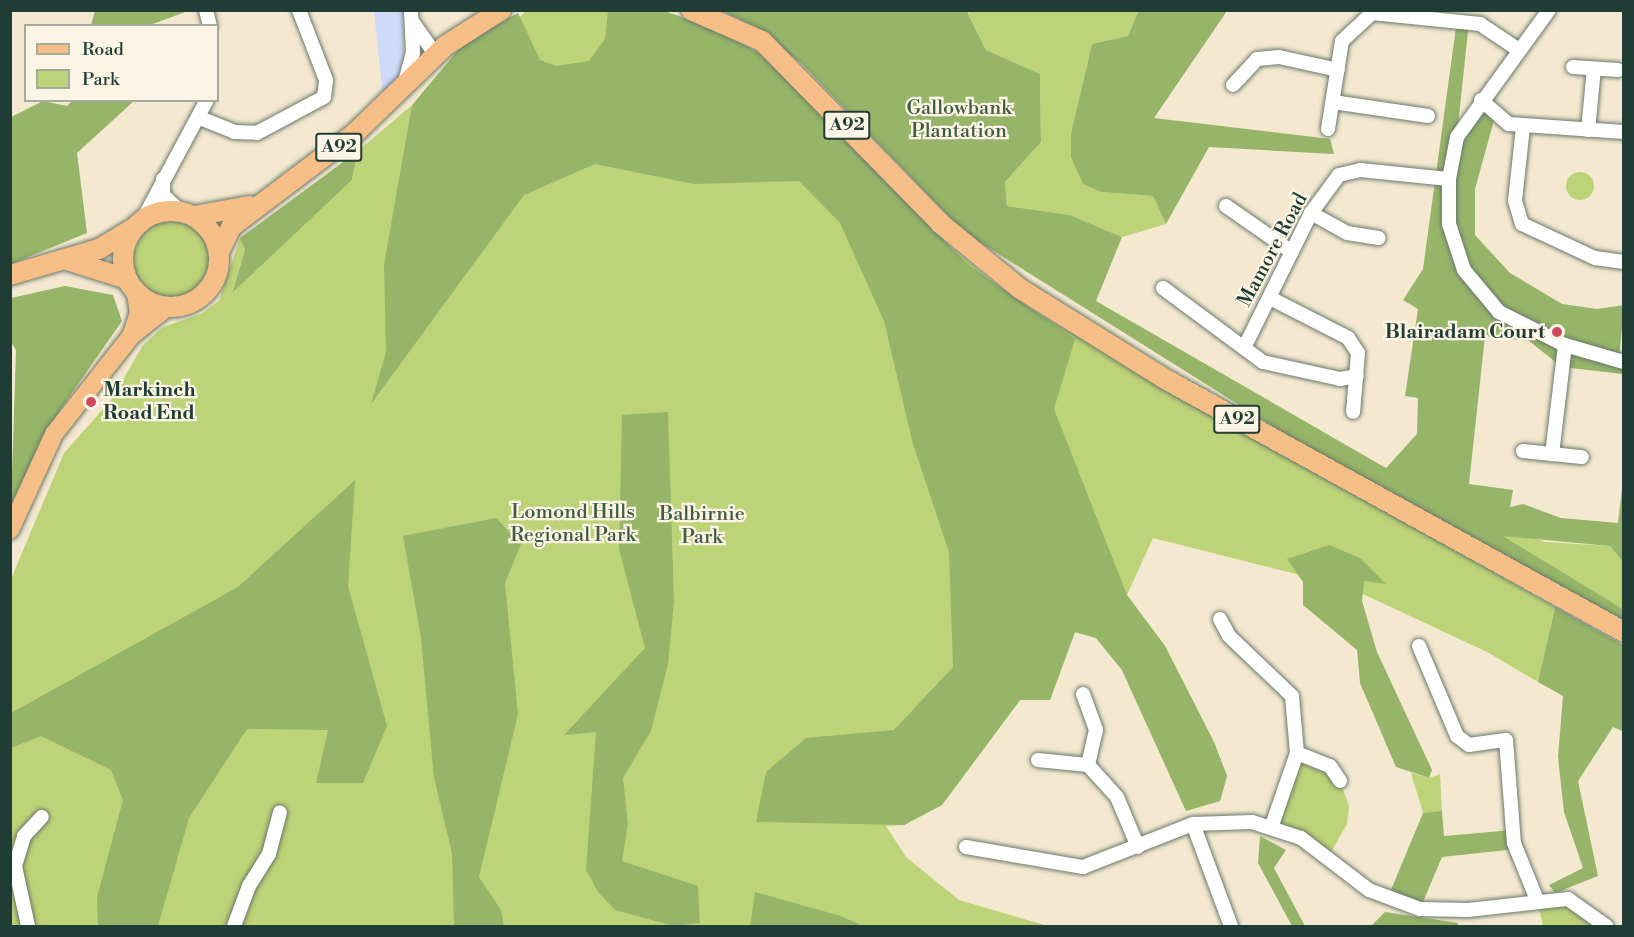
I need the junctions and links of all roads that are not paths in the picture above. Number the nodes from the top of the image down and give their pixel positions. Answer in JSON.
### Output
{"nodes":[{"id":1,"x":299,"y":10,"type":"edge"},
{"id":2,"x":501,"y":10,"type":"edge"},
{"id":3,"x":691,"y":10,"type":"edge"},
{"id":4,"x":1549,"y":10,"type":"edge"},
{"id":5,"x":1371,"y":12,"type":"edge"},
{"id":6,"x":412,"y":14,"type":"edge"},
{"id":7,"x":1458,"y":15,"type":"edge"},
{"id":8,"x":1519,"y":50,"type":"junction"},
{"id":9,"x":436,"y":55,"type":"junction"},
{"id":10,"x":1573,"y":67,"type":"dead end"},
{"id":11,"x":1594,"y":69,"type":"junction"},
{"id":12,"x":1338,"y":70,"type":"junction"},
{"id":13,"x":1618,"y":70,"type":"dead end"},
{"id":14,"x":1233,"y":86,"type":"dead end"},
{"id":15,"x":401,"y":91,"type":"junction"},
{"id":16,"x":1481,"y":100,"type":"junction"},
{"id":17,"x":206,"y":102,"type":"edge"},
{"id":18,"x":1333,"y":102,"type":"junction"},
{"id":19,"x":1428,"y":116,"type":"dead end"},
{"id":20,"x":200,"y":118,"type":"junction"},
{"id":21,"x":1523,"y":126,"type":"junction"},
{"id":22,"x":1328,"y":129,"type":"dead end"},
{"id":23,"x":1588,"y":130,"type":"junction"},
{"id":24,"x":1623,"y":132,"type":"edge"},
{"id":25,"x":163,"y":177,"type":"junction"},
{"id":26,"x":1449,"y":179,"type":"junction"},
{"id":27,"x":272,"y":198,"type":"junction"},
{"id":28,"x":1226,"y":206,"type":"dead end"},
{"id":29,"x":1311,"y":213,"type":"junction"},
{"id":30,"x":187,"y":214,"type":"junction"},
{"id":31,"x":139,"y":223,"type":"junction"},
{"id":32,"x":1379,"y":238,"type":"dead end"},
{"id":33,"x":219,"y":252,"type":"junction"},
{"id":34,"x":1292,"y":252,"type":"junction"},
{"id":35,"x":59,"y":260,"type":"junction"},
{"id":36,"x":1623,"y":262,"type":"edge"},
{"id":37,"x":10,"y":275,"type":"edge"},
{"id":38,"x":131,"y":286,"type":"junction"},
{"id":39,"x":1163,"y":288,"type":"dead end"},
{"id":40,"x":1270,"y":297,"type":"junction"},
{"id":41,"x":166,"y":308,"type":"junction"},
{"id":42,"x":131,"y":336,"type":"junction"},
{"id":43,"x":1565,"y":345,"type":"junction"},
{"id":44,"x":1244,"y":348,"type":"junction"},
{"id":45,"x":1623,"y":362,"type":"edge"},
{"id":46,"x":1357,"y":376,"type":"junction"},
{"id":47,"x":1353,"y":412,"type":"dead end"},
{"id":48,"x":1524,"y":451,"type":"dead end"},
{"id":49,"x":1552,"y":454,"type":"junction"},
{"id":50,"x":1582,"y":457,"type":"dead end"},
{"id":51,"x":10,"y":530,"type":"edge"},
{"id":52,"x":1220,"y":619,"type":"dead end"},
{"id":53,"x":1623,"y":632,"type":"edge"},
{"id":54,"x":1419,"y":646,"type":"dead end"},
{"id":55,"x":1083,"y":694,"type":"dead end"},
{"id":56,"x":1297,"y":753,"type":"junction"},
{"id":57,"x":1038,"y":760,"type":"dead end"},
{"id":58,"x":1088,"y":765,"type":"junction"},
{"id":59,"x":1340,"y":781,"type":"dead end"},
{"id":60,"x":280,"y":812,"type":"dead end"},
{"id":61,"x":42,"y":817,"type":"dead end"},
{"id":62,"x":1193,"y":824,"type":"junction"},
{"id":63,"x":1272,"y":825,"type":"junction"},
{"id":64,"x":966,"y":847,"type":"dead end"},
{"id":65,"x":1138,"y":847,"type":"junction"},
{"id":66,"x":1537,"y":900,"type":"junction"},
{"id":67,"x":28,"y":927,"type":"edge"},
{"id":68,"x":234,"y":927,"type":"edge"},
{"id":69,"x":1231,"y":927,"type":"edge"},
{"id":70,"x":1606,"y":927,"type":"edge"}],
"edges":[{"from":1,"to":20,"type":"street"},
{"from":2,"to":9,"type":"highway","number":"A92"},
{"from":3,"to":53,"type":"highway","number":"A92"},
{"from":4,"to":8,"type":"street"},
{"from":5,"to":7,"type":"street"},
{"from":5,"to":12,"type":"street"},
{"from":6,"to":9,"type":"street"},
{"from":6,"to":15,"type":"street"},
{"from":7,"to":8,"type":"street"},
{"from":8,"to":16,"type":"street"},
{"from":9,"to":15,"type":"highway","number":"A92"},
{"from":10,"to":11,"type":"street"},
{"from":11,"to":13,"type":"street"},
{"from":11,"to":23,"type":"street"},
{"from":12,"to":14,"type":"street"},
{"from":12,"to":18,"type":"street"},
{"from":15,"to":27,"type":"highway","number":"A92"},
{"from":16,"to":21,"type":"street"},
{"from":16,"to":26,"type":"street"},
{"from":17,"to":20,"type":"street"},
{"from":18,"to":19,"type":"street"},
{"from":18,"to":22,"type":"street"},
{"from":20,"to":25,"type":"street"},
{"from":21,"to":23,"type":"street"},
{"from":21,"to":36,"type":"street"},
{"from":23,"to":24,"type":"street"},
{"from":25,"to":30,"type":"street"},
{"from":25,"to":31,"type":"street"},
{"from":26,"to":29,"type":"street","name":"Mamore Road"},
{"from":26,"to":43,"type":"street"},
{"from":27,"to":30,"type":"highway","number":"A92"},
{"from":27,"to":33,"type":"highway","number":"A92"},
{"from":28,"to":34,"type":"street"},
{"from":29,"to":32,"type":"street"},
{"from":29,"to":34,"type":"street","name":"Mamore Road"},
{"from":30,"to":31,"type":"highway","number":"A92"},
{"from":30,"to":33,"type":"highway"},
{"from":31,"to":35,"type":"highway","number":"A92"},
{"from":31,"to":38,"type":"highway"},
{"from":33,"to":41,"type":"highway","number":"A92"},
{"from":34,"to":40,"type":"street","name":"Mamore Road"},
{"from":35,"to":37,"type":"highway","number":"A92"},
{"from":35,"to":38,"type":"highway","number":"A92"},
{"from":38,"to":41,"type":"highway","number":"A92"},
{"from":38,"to":42,"type":"main road"},
{"from":39,"to":44,"type":"street"},
{"from":40,"to":44,"type":"street","name":"Mamore Road"},
{"from":40,"to":46,"type":"street"},
{"from":41,"to":42,"type":"main road"},
{"from":42,"to":51,"type":"main road"},
{"from":43,"to":45,"type":"street"},
{"from":43,"to":49,"type":"street"},
{"from":44,"to":46,"type":"street"},
{"from":46,"to":47,"type":"street"},
{"from":48,"to":49,"type":"street"},
{"from":49,"to":50,"type":"street"},
{"from":52,"to":56,"type":"street"},
{"from":54,"to":66,"type":"street"},
{"from":55,"to":58,"type":"street"},
{"from":56,"to":59,"type":"street"},
{"from":56,"to":63,"type":"street"},
{"from":57,"to":58,"type":"street"},
{"from":58,"to":65,"type":"street"},
{"from":60,"to":68,"type":"street"},
{"from":61,"to":67,"type":"street"},
{"from":62,"to":63,"type":"street"},
{"from":62,"to":65,"type":"street"},
{"from":62,"to":69,"type":"street"},
{"from":63,"to":66,"type":"street"},
{"from":64,"to":65,"type":"street"},
{"from":66,"to":70,"type":"street"}]}
